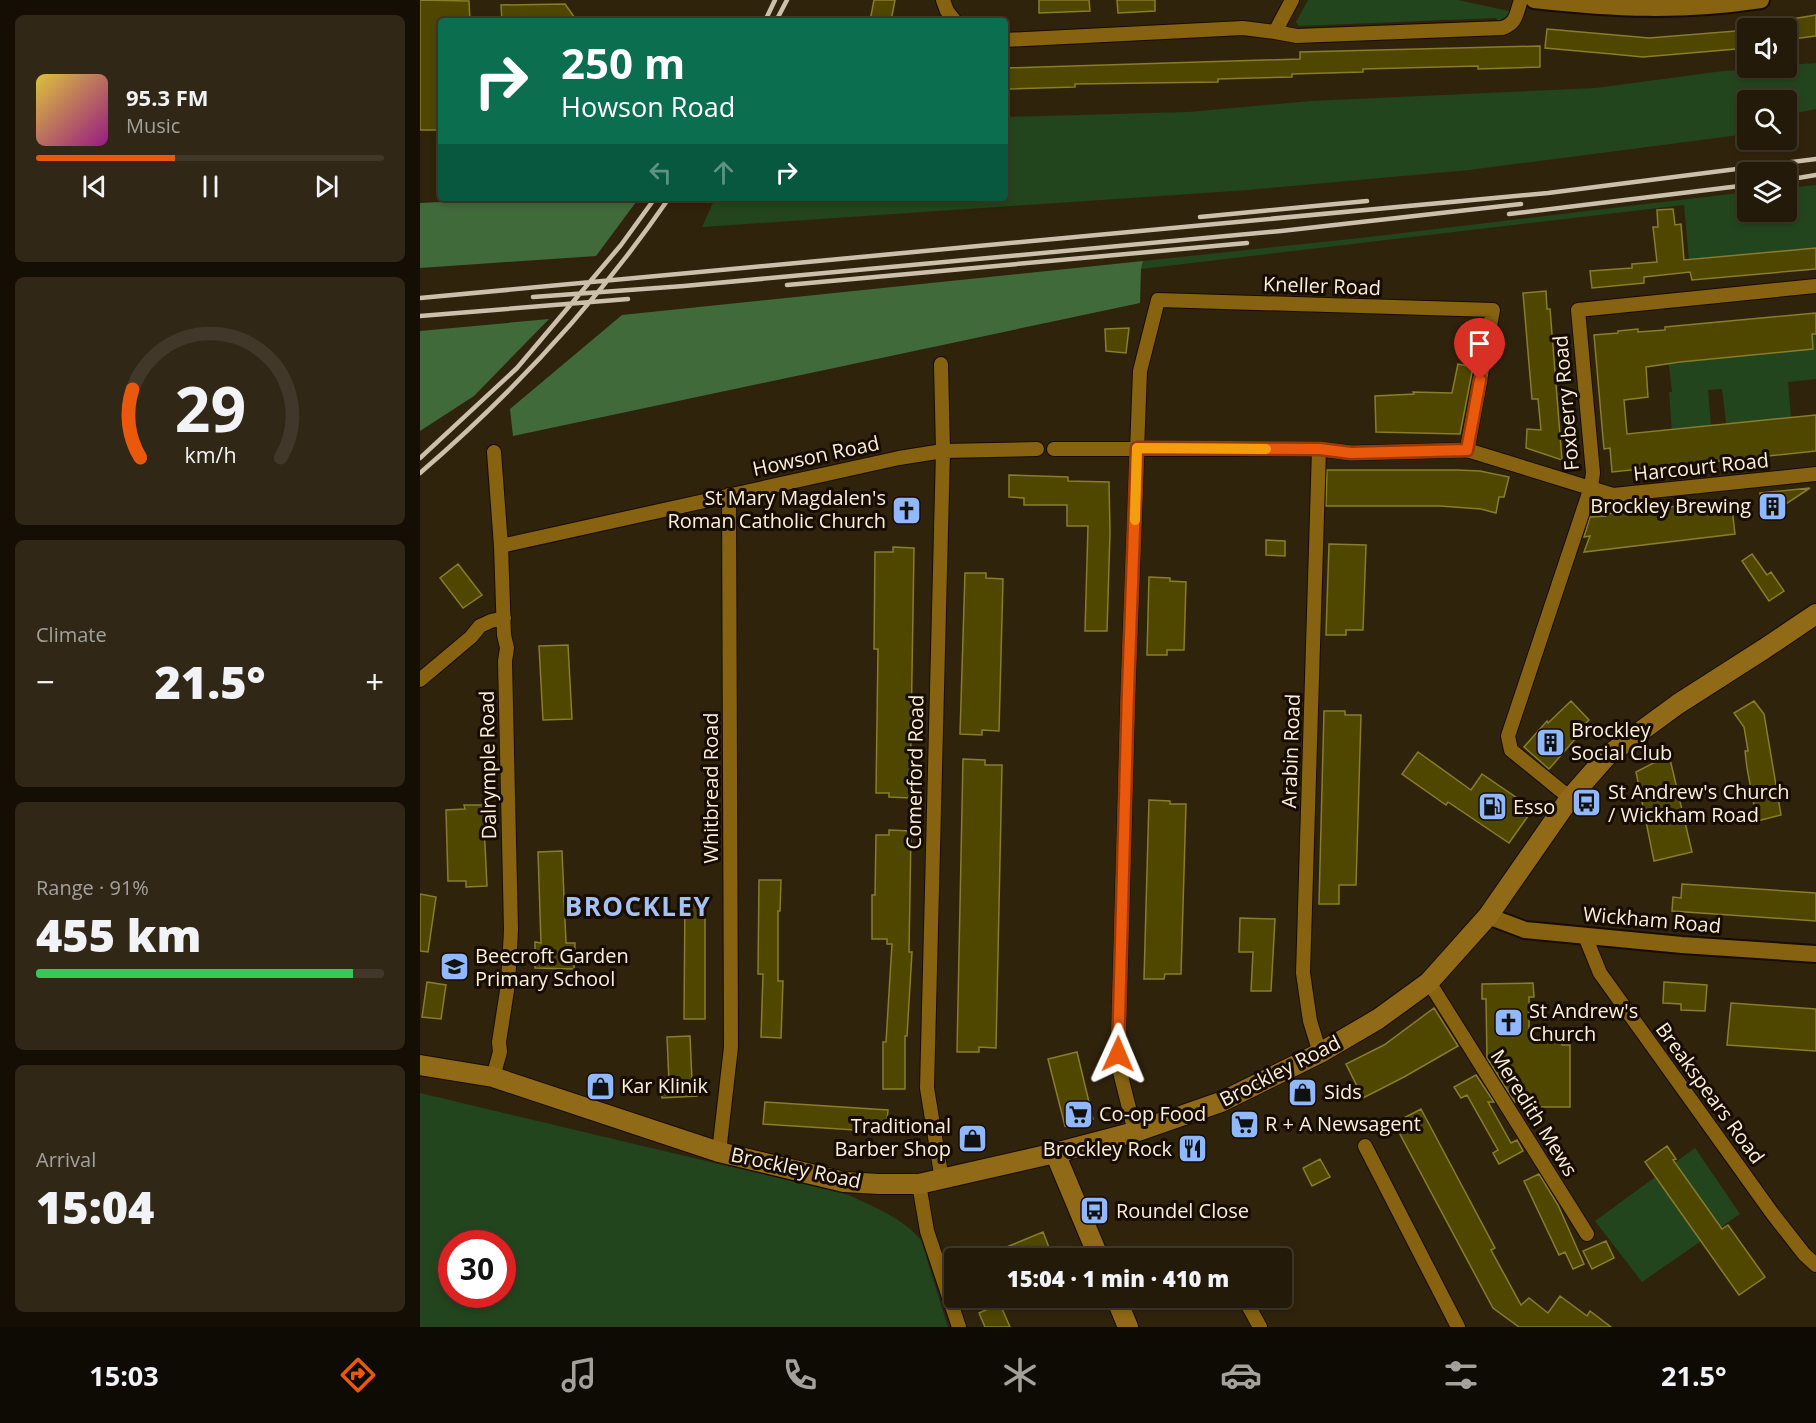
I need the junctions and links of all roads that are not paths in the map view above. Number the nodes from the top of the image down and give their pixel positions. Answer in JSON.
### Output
{"nodes":[{"id":1,"x":943,"y":0,"type":"edge"},
{"id":2,"x":1293,"y":0,"type":"edge"},
{"id":3,"x":1521,"y":0,"type":"edge"},
{"id":4,"x":1534,"y":0,"type":"edge"},
{"id":5,"x":1761,"y":0,"type":"edge"},
{"id":6,"x":953,"y":18,"type":"edge"},
{"id":7,"x":1275,"y":32,"type":"junction"},
{"id":8,"x":1008,"y":40,"type":"edge"},
{"id":9,"x":1816,"y":286,"type":"edge"},
{"id":10,"x":941,"y":363,"type":"dead end"},
{"id":11,"x":1137,"y":448,"type":"junction"},
{"id":12,"x":1054,"y":449,"type":"dead end"},
{"id":13,"x":1320,"y":449,"type":"junction"},
{"id":14,"x":1037,"y":450,"type":"dead end"},
{"id":15,"x":1467,"y":450,"type":"junction"},
{"id":16,"x":943,"y":451,"type":"junction"},
{"id":17,"x":494,"y":452,"type":"dead end"},
{"id":18,"x":1816,"y":474,"type":"edge"},
{"id":19,"x":1592,"y":488,"type":"junction"},
{"id":20,"x":729,"y":495,"type":"junction"},
{"id":21,"x":501,"y":546,"type":"junction"},
{"id":22,"x":1816,"y":614,"type":"edge"},
{"id":23,"x":504,"y":618,"type":"junction"},
{"id":24,"x":420,"y":680,"type":"edge"},
{"id":25,"x":1570,"y":798,"type":"junction"},
{"id":26,"x":1488,"y":916,"type":"junction"},
{"id":27,"x":1585,"y":936,"type":"junction"},
{"id":28,"x":1816,"y":954,"type":"edge"},
{"id":29,"x":1429,"y":982,"type":"junction"},
{"id":30,"x":1320,"y":1053,"type":"junction"},
{"id":31,"x":420,"y":1065,"type":"edge"},
{"id":32,"x":493,"y":1077,"type":"junction"},
{"id":33,"x":1135,"y":1132,"type":"junction"},
{"id":34,"x":1365,"y":1146,"type":"dead end"},
{"id":35,"x":718,"y":1152,"type":"junction"},
{"id":36,"x":1055,"y":1153,"type":"junction"},
{"id":37,"x":942,"y":1179,"type":"junction"},
{"id":38,"x":919,"y":1184,"type":"junction"},
{"id":39,"x":1587,"y":1234,"type":"dead end"},
{"id":40,"x":1095,"y":1248,"type":"edge"},
{"id":41,"x":1816,"y":1265,"type":"edge"},
{"id":42,"x":1120,"y":1308,"type":"edge"},
{"id":43,"x":1250,"y":1308,"type":"edge"},
{"id":44,"x":959,"y":1327,"type":"edge"},
{"id":45,"x":1128,"y":1327,"type":"edge"},
{"id":46,"x":1260,"y":1327,"type":"edge"},
{"id":47,"x":1458,"y":1327,"type":"edge"}],
"edges":[{"from":1,"to":6,"type":"street"},
{"from":2,"to":7,"type":"street"},
{"from":3,"to":7,"type":"street"},
{"from":4,"to":5,"type":"street"},
{"from":7,"to":8,"type":"street"},
{"from":9,"to":19,"type":"street","name":"Foxberry Road"},
{"from":10,"to":16,"type":"street","name":"Comerford Road"},
{"from":11,"to":12,"type":"street"},
{"from":11,"to":13,"type":"street"},
{"from":11,"to":15,"type":"street","name":"Kneller Road"},
{"from":11,"to":33,"type":"street"},
{"from":13,"to":15,"type":"street"},
{"from":13,"to":30,"type":"street","name":"Arabin Road"},
{"from":14,"to":16,"type":"street","name":"Howson Road"},
{"from":15,"to":19,"type":"street"},
{"from":16,"to":20,"type":"street","name":"Howson Road"},
{"from":16,"to":37,"type":"street","name":"Comerford Road"},
{"from":17,"to":21,"type":"street","name":"Dalrymple Road"},
{"from":18,"to":19,"type":"street","name":"Harcourt Road"},
{"from":19,"to":25,"type":"street","name":"Foxberry Road"},
{"from":20,"to":21,"type":"street","name":"Howson Road"},
{"from":20,"to":35,"type":"street","name":"Whitbread Road"},
{"from":21,"to":23,"type":"street","name":"Dalrymple Road"},
{"from":22,"to":25,"type":"main road","name":"Brockley Road"},
{"from":23,"to":24,"type":"street"},
{"from":23,"to":32,"type":"street","name":"Dalrymple Road"},
{"from":25,"to":26,"type":"main road","name":"Brockley Road"},
{"from":26,"to":27,"type":"street","name":"Wickham Road"},
{"from":26,"to":29,"type":"main road","name":"Brockley Road"},
{"from":27,"to":28,"type":"street","name":"Wickham Road"},
{"from":27,"to":41,"type":"street","name":"Breakspears Road"},
{"from":29,"to":30,"type":"main road","name":"Brockley Road"},
{"from":29,"to":39,"type":"street","name":"Meredith Mews"},
{"from":30,"to":33,"type":"main road","name":"Brockley Road"},
{"from":31,"to":32,"type":"main road","name":"Brockley Road"},
{"from":32,"to":35,"type":"main road","name":"Brockley Road"},
{"from":33,"to":36,"type":"main road","name":"Brockley Road"},
{"from":34,"to":47,"type":"street"},
{"from":35,"to":38,"type":"main road","name":"Brockley Road"},
{"from":36,"to":37,"type":"main road","name":"Brockley Road"},
{"from":36,"to":40,"type":"main road"},
{"from":37,"to":38,"type":"main road","name":"Brockley Road"},
{"from":38,"to":44,"type":"street"},
{"from":42,"to":45,"type":"main road"},
{"from":43,"to":46,"type":"street"}]}
